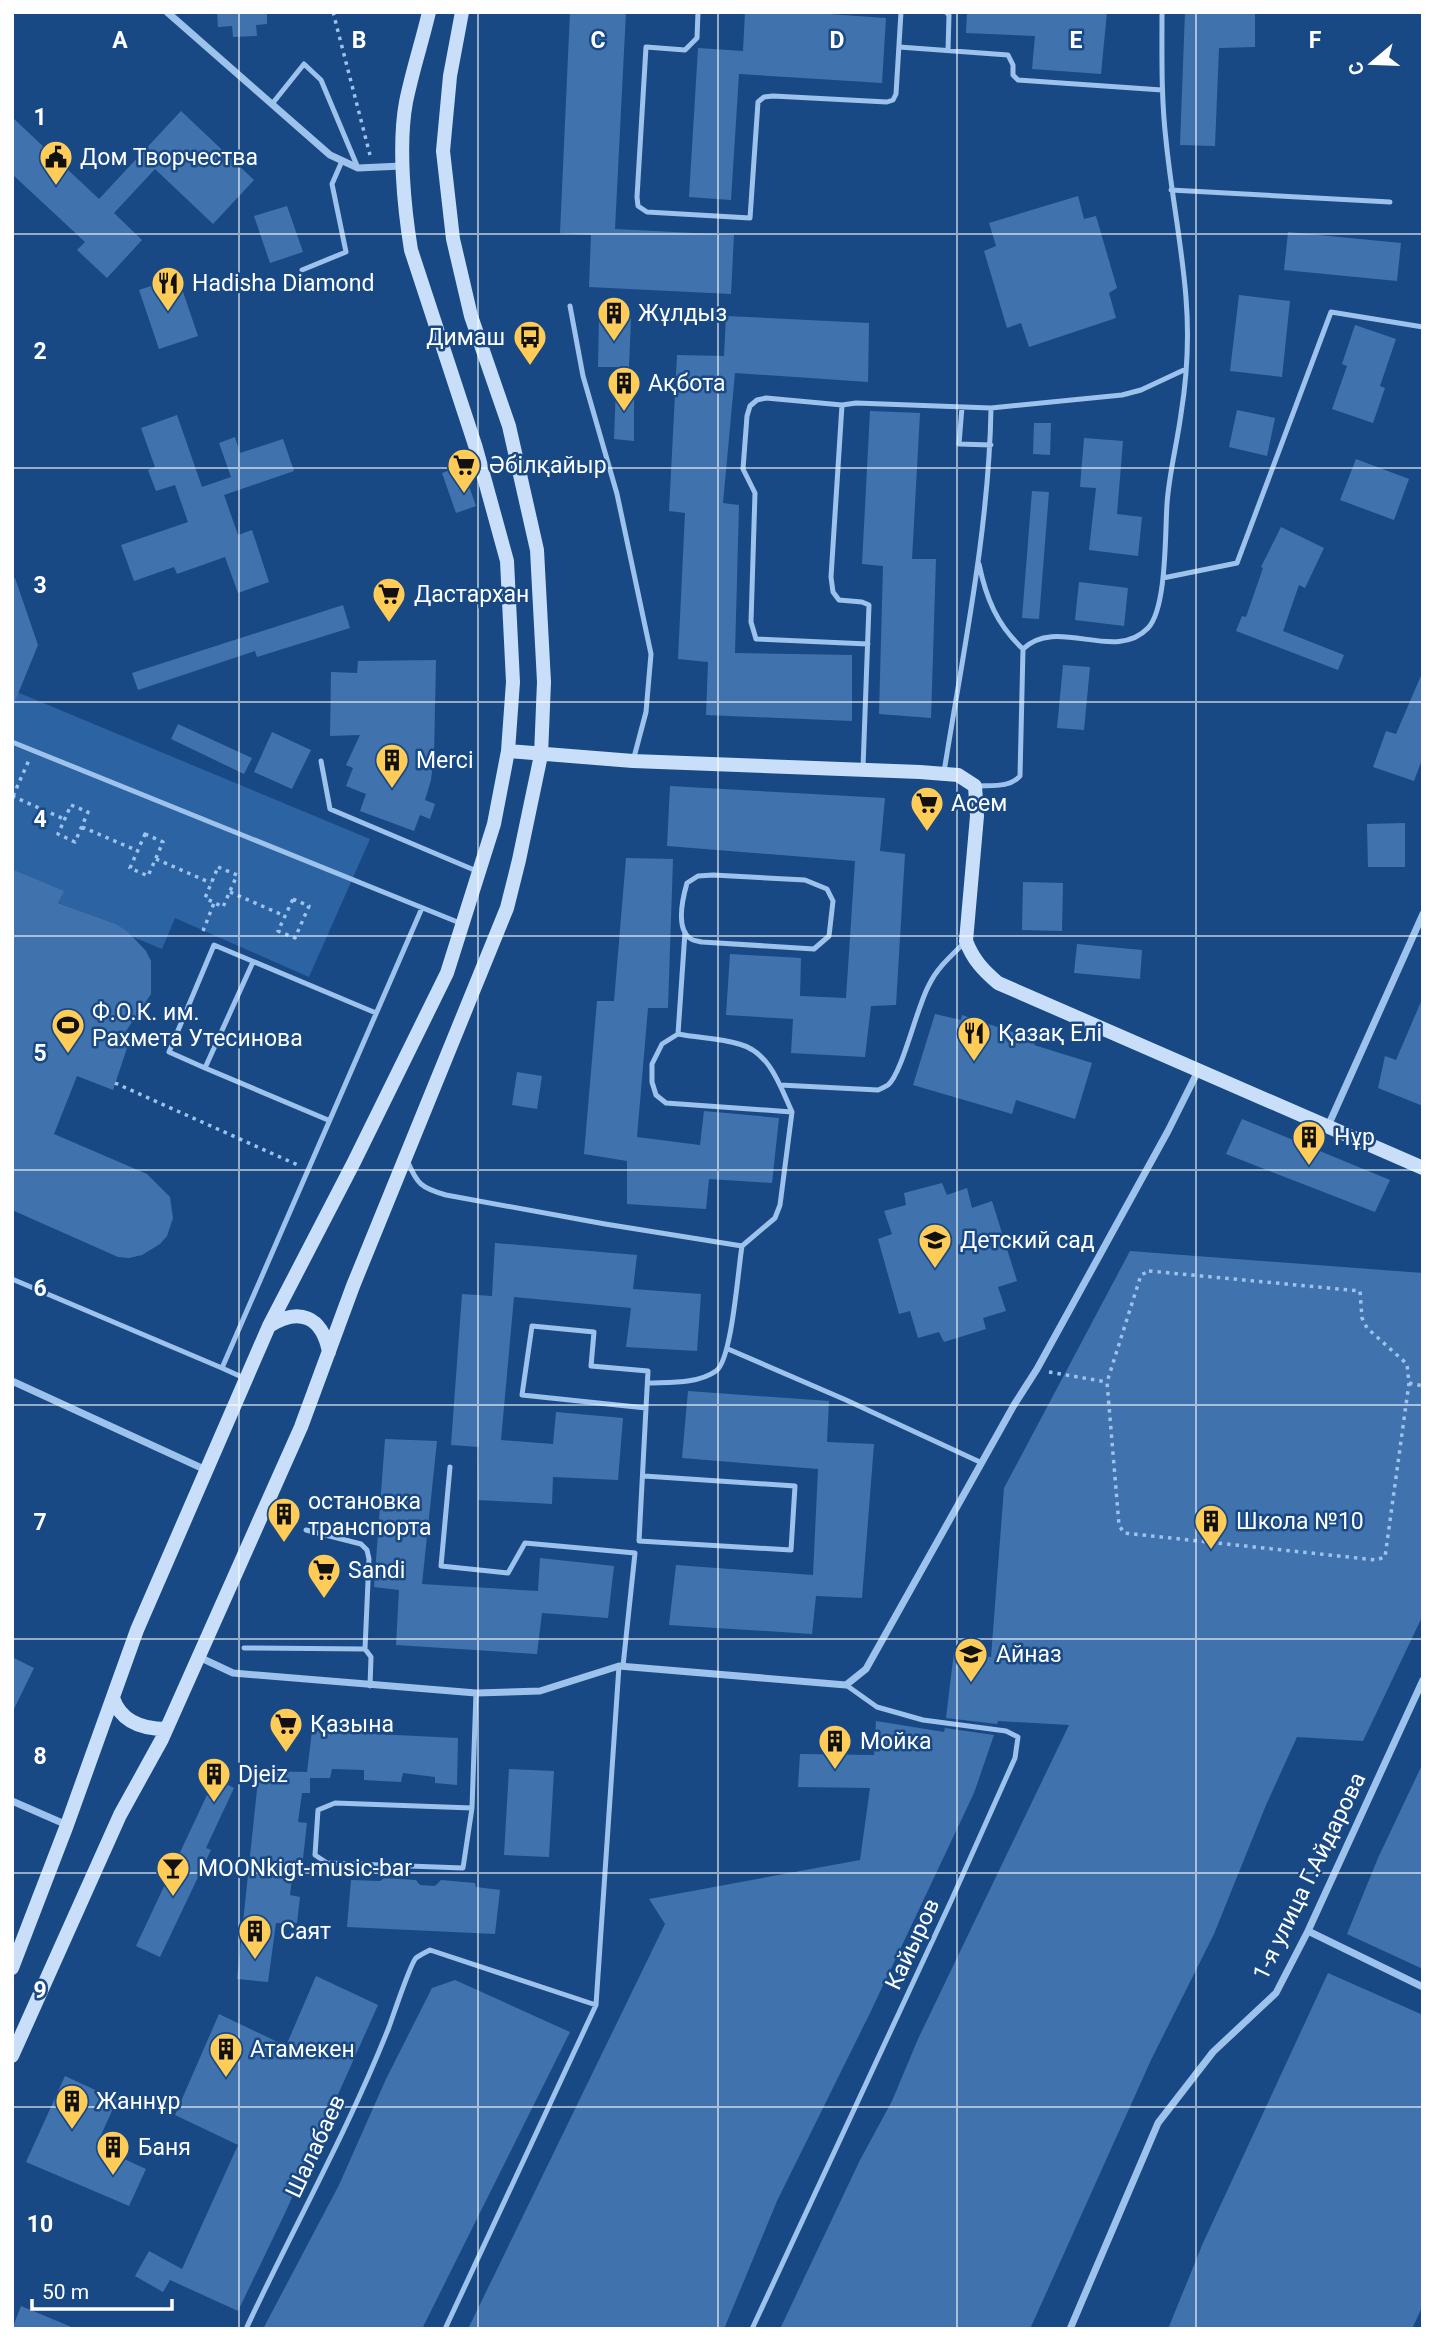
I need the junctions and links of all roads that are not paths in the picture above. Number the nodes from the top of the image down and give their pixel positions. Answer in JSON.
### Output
{"nodes":[{"id":1,"x":167,"y":12,"type":"edge"},
{"id":2,"x":429,"y":12,"type":"edge"},
{"id":3,"x":462,"y":12,"type":"edge"},
{"id":4,"x":698,"y":12,"type":"edge"},
{"id":5,"x":901,"y":12,"type":"edge"},
{"id":6,"x":946,"y":12,"type":"edge"},
{"id":7,"x":1162,"y":12,"type":"edge"},
{"id":8,"x":899,"y":47,"type":"junction"},
{"id":9,"x":948,"y":51,"type":"junction"},
{"id":10,"x":1162,"y":90,"type":"junction"},
{"id":11,"x":272,"y":104,"type":"junction"},
{"id":12,"x":342,"y":161,"type":"junction"},
{"id":13,"x":403,"y":166,"type":"junction"},
{"id":14,"x":358,"y":168,"type":"junction"},
{"id":15,"x":1171,"y":190,"type":"junction"},
{"id":16,"x":1390,"y":202,"type":"dead end"},
{"id":17,"x":302,"y":270,"type":"dead end"},
{"id":18,"x":570,"y":306,"type":"dead end"},
{"id":19,"x":1423,"y":327,"type":"edge"},
{"id":20,"x":1186,"y":369,"type":"junction"},
{"id":21,"x":842,"y":405,"type":"junction"},
{"id":22,"x":961,"y":407,"type":"junction"},
{"id":23,"x":992,"y":408,"type":"junction"},
{"id":24,"x":991,"y":445,"type":"junction"},
{"id":25,"x":978,"y":561,"type":"junction"},
{"id":26,"x":1163,"y":579,"type":"junction"},
{"id":27,"x":868,"y":644,"type":"junction"},
{"id":28,"x":1023,"y":649,"type":"junction"},
{"id":29,"x":12,"y":742,"type":"edge"},
{"id":30,"x":508,"y":751,"type":"junction"},
{"id":31,"x":541,"y":755,"type":"junction"},
{"id":32,"x":321,"y":761,"type":"dead end"},
{"id":33,"x":633,"y":761,"type":"junction"},
{"id":34,"x":863,"y":768,"type":"junction"},
{"id":35,"x":944,"y":774,"type":"junction"},
{"id":36,"x":975,"y":786,"type":"junction"},
{"id":37,"x":479,"y":872,"type":"junction"},
{"id":38,"x":422,"y":908,"type":"junction"},
{"id":39,"x":1423,"y":914,"type":"edge"},
{"id":40,"x":462,"y":924,"type":"junction"},
{"id":41,"x":685,"y":932,"type":"junction"},
{"id":42,"x":966,"y":941,"type":"junction"},
{"id":43,"x":253,"y":962,"type":"junction"},
{"id":44,"x":376,"y":1013,"type":"junction"},
{"id":45,"x":678,"y":1034,"type":"junction"},
{"id":46,"x":205,"y":1068,"type":"junction"},
{"id":47,"x":1199,"y":1070,"type":"junction"},
{"id":48,"x":780,"y":1085,"type":"junction"},
{"id":49,"x":792,"y":1112,"type":"junction"},
{"id":50,"x":328,"y":1120,"type":"junction"},
{"id":51,"x":1328,"y":1126,"type":"junction"},
{"id":52,"x":406,"y":1157,"type":"junction"},
{"id":53,"x":1423,"y":1168,"type":"edge"},
{"id":54,"x":741,"y":1246,"type":"junction"},
{"id":55,"x":12,"y":1279,"type":"edge"},
{"id":56,"x":268,"y":1326,"type":"junction"},
{"id":57,"x":728,"y":1349,"type":"junction"},
{"id":58,"x":329,"y":1352,"type":"junction"},
{"id":59,"x":222,"y":1368,"type":"junction"},
{"id":60,"x":246,"y":1380,"type":"junction"},
{"id":61,"x":648,"y":1383,"type":"junction"},
{"id":62,"x":13,"y":1384,"type":"edge"},
{"id":63,"x":646,"y":1408,"type":"junction"},
{"id":64,"x":982,"y":1463,"type":"junction"},
{"id":65,"x":450,"y":1467,"type":"dead end"},
{"id":66,"x":206,"y":1470,"type":"junction"},
{"id":67,"x":644,"y":1476,"type":"junction"},
{"id":68,"x":306,"y":1530,"type":"dead end"},
{"id":69,"x":639,"y":1541,"type":"junction"},
{"id":70,"x":635,"y":1553,"type":"junction"},
{"id":71,"x":244,"y":1648,"type":"dead end"},
{"id":72,"x":365,"y":1650,"type":"junction"},
{"id":73,"x":199,"y":1657,"type":"junction"},
{"id":74,"x":621,"y":1666,"type":"junction"},
{"id":75,"x":1423,"y":1680,"type":"edge"},
{"id":76,"x":846,"y":1685,"type":"junction"},
{"id":77,"x":370,"y":1686,"type":"junction"},
{"id":78,"x":476,"y":1693,"type":"junction"},
{"id":79,"x":113,"y":1698,"type":"junction"},
{"id":80,"x":166,"y":1729,"type":"junction"},
{"id":81,"x":12,"y":1801,"type":"edge"},
{"id":82,"x":472,"y":1808,"type":"junction"},
{"id":83,"x":67,"y":1825,"type":"junction"},
{"id":84,"x":1308,"y":1930,"type":"junction"},
{"id":85,"x":12,"y":1968,"type":"edge"},
{"id":86,"x":1423,"y":1987,"type":"edge"},
{"id":87,"x":596,"y":2005,"type":"junction"},
{"id":88,"x":12,"y":2056,"type":"edge"},
{"id":89,"x":246,"y":2329,"type":"edge"},
{"id":90,"x":445,"y":2329,"type":"edge"},
{"id":91,"x":752,"y":2329,"type":"edge"},
{"id":92,"x":1070,"y":2329,"type":"edge"}],
"edges":[{"from":1,"to":11,"type":"street"},
{"from":2,"to":13,"type":"street"},
{"from":3,"to":31,"type":"street"},
{"from":4,"to":8,"type":"lane"},
{"from":5,"to":8,"type":"lane"},
{"from":6,"to":9,"type":"lane"},
{"from":7,"to":10,"type":"lane"},
{"from":8,"to":9,"type":"lane"},
{"from":9,"to":10,"type":"lane"},
{"from":10,"to":15,"type":"lane"},
{"from":11,"to":12,"type":"street"},
{"from":11,"to":14,"type":"lane"},
{"from":12,"to":14,"type":"street"},
{"from":12,"to":17,"type":"lane"},
{"from":13,"to":14,"type":"street"},
{"from":13,"to":30,"type":"street"},
{"from":15,"to":16,"type":"lane"},
{"from":15,"to":20,"type":"lane"},
{"from":18,"to":33,"type":"lane"},
{"from":19,"to":26,"type":"lane"},
{"from":20,"to":23,"type":"lane"},
{"from":20,"to":26,"type":"lane"},
{"from":21,"to":22,"type":"lane"},
{"from":21,"to":27,"type":"lane"},
{"from":21,"to":27,"type":"lane"},
{"from":22,"to":23,"type":"lane"},
{"from":22,"to":24,"type":"lane"},
{"from":23,"to":24,"type":"lane"},
{"from":24,"to":25,"type":"lane"},
{"from":25,"to":28,"type":"lane"},
{"from":25,"to":35,"type":"lane"},
{"from":26,"to":28,"type":"lane"},
{"from":27,"to":34,"type":"lane"},
{"from":28,"to":36,"type":"lane"},
{"from":29,"to":38,"type":"lane"},
{"from":30,"to":31,"type":"street"},
{"from":30,"to":37,"type":"street"},
{"from":31,"to":33,"type":"street"},
{"from":31,"to":52,"type":"street"},
{"from":32,"to":37,"type":"lane"},
{"from":33,"to":34,"type":"street"},
{"from":34,"to":35,"type":"street"},
{"from":35,"to":36,"type":"street"},
{"from":36,"to":42,"type":"street"},
{"from":37,"to":40,"type":"street"},
{"from":38,"to":40,"type":"lane"},
{"from":38,"to":44,"type":"lane"},
{"from":39,"to":51,"type":"street"},
{"from":40,"to":56,"type":"street"},
{"from":41,"to":41,"type":"lane"},
{"from":41,"to":45,"type":"lane"},
{"from":42,"to":47,"type":"street"},
{"from":42,"to":48,"type":"lane"},
{"from":43,"to":44,"type":"lane"},
{"from":43,"to":46,"type":"lane"},
{"from":43,"to":46,"type":"lane"},
{"from":44,"to":50,"type":"lane"},
{"from":45,"to":48,"type":"lane"},
{"from":45,"to":49,"type":"lane"},
{"from":46,"to":50,"type":"lane"},
{"from":47,"to":51,"type":"street"},
{"from":47,"to":64,"type":"street"},
{"from":48,"to":49,"type":"lane"},
{"from":49,"to":54,"type":"lane"},
{"from":50,"to":59,"type":"lane"},
{"from":51,"to":53,"type":"street"},
{"from":52,"to":54,"type":"lane"},
{"from":52,"to":58,"type":"street"},
{"from":54,"to":57,"type":"lane"},
{"from":55,"to":59,"type":"lane"},
{"from":56,"to":58,"type":"street"},
{"from":56,"to":60,"type":"street"},
{"from":57,"to":61,"type":"lane"},
{"from":57,"to":64,"type":"lane"},
{"from":58,"to":73,"type":"street"},
{"from":59,"to":60,"type":"lane"},
{"from":60,"to":66,"type":"street"},
{"from":61,"to":63,"type":"lane"},
{"from":61,"to":63,"type":"lane"},
{"from":62,"to":66,"type":"street"},
{"from":63,"to":67,"type":"lane"},
{"from":64,"to":76,"type":"street"},
{"from":65,"to":70,"type":"lane"},
{"from":66,"to":79,"type":"street"},
{"from":67,"to":69,"type":"lane"},
{"from":67,"to":69,"type":"lane"},
{"from":68,"to":72,"type":"lane"},
{"from":69,"to":70,"type":"lane"},
{"from":70,"to":74,"type":"lane"},
{"from":71,"to":72,"type":"lane"},
{"from":72,"to":77,"type":"lane"},
{"from":73,"to":77,"type":"street"},
{"from":73,"to":80,"type":"street"},
{"from":74,"to":76,"type":"street"},
{"from":74,"to":78,"type":"street"},
{"from":74,"to":87,"type":"lane"},
{"from":75,"to":84,"type":"street","name":"1-я улица Г.Айдарова"},
{"from":76,"to":91,"type":"lane","name":"Кайыров"},
{"from":77,"to":78,"type":"street"},
{"from":78,"to":82,"type":"lane"},
{"from":79,"to":80,"type":"street"},
{"from":79,"to":83,"type":"street"},
{"from":80,"to":88,"type":"street"},
{"from":81,"to":83,"type":"street"},
{"from":82,"to":82,"type":"lane"},
{"from":83,"to":85,"type":"street"},
{"from":84,"to":86,"type":"street"},
{"from":84,"to":92,"type":"street","name":"1-я улица Г.Айдарова"},
{"from":87,"to":89,"type":"lane","name":"Шалабаев"},
{"from":87,"to":90,"type":"lane"}]}
